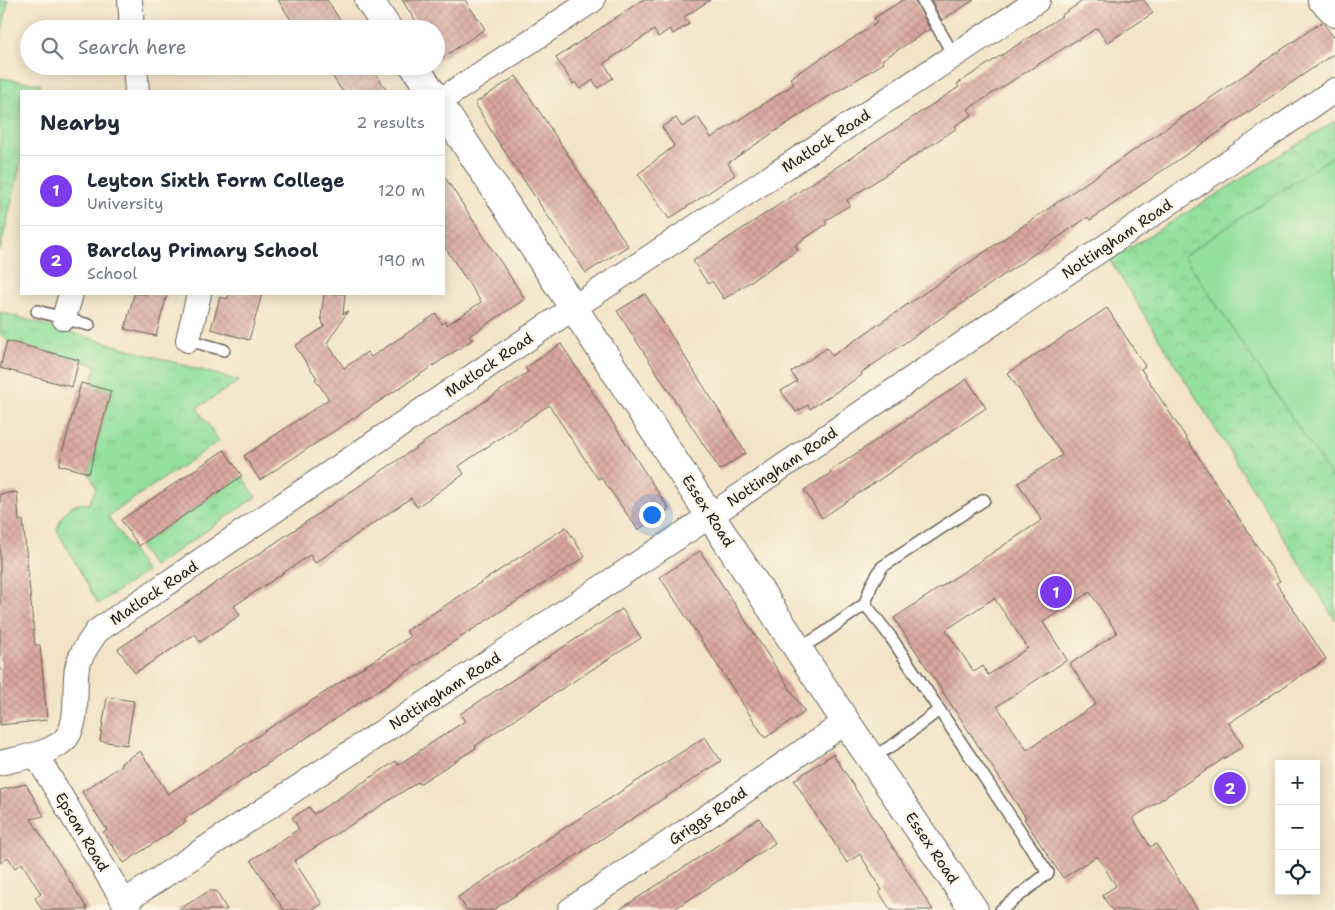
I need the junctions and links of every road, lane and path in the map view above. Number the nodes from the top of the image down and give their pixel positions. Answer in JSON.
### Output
{"nodes":[{"id":1,"x":130,"y":0,"type":"edge"},
{"id":2,"x":369,"y":0,"type":"edge"},
{"id":3,"x":593,"y":0,"type":"edge"},
{"id":4,"x":922,"y":0,"type":"edge"},
{"id":5,"x":1038,"y":0,"type":"edge"},
{"id":6,"x":1320,"y":0,"type":"edge"},
{"id":7,"x":1335,"y":15,"type":"edge"},
{"id":8,"x":131,"y":20,"type":"edge"},
{"id":9,"x":382,"y":20,"type":"edge"},
{"id":10,"x":954,"y":56,"type":"junction"},
{"id":11,"x":136,"y":75,"type":"edge"},
{"id":12,"x":420,"y":75,"type":"edge"},
{"id":13,"x":137,"y":90,"type":"edge"},
{"id":14,"x":430,"y":90,"type":"edge"},
{"id":15,"x":1335,"y":90,"type":"edge"},
{"id":16,"x":445,"y":97,"type":"edge"},
{"id":17,"x":445,"y":113,"type":"edge"},
{"id":18,"x":71,"y":295,"type":"edge"},
{"id":19,"x":198,"y":295,"type":"edge"},
{"id":20,"x":573,"y":308,"type":"junction"},
{"id":21,"x":37,"y":311,"type":"dead end"},
{"id":22,"x":64,"y":318,"type":"junction"},
{"id":23,"x":89,"y":325,"type":"dead end"},
{"id":24,"x":188,"y":340,"type":"joint"},
{"id":25,"x":224,"y":350,"type":"dead end"},
{"id":26,"x":984,"y":500,"type":"dead end"},
{"id":27,"x":711,"y":516,"type":"junction"},
{"id":28,"x":865,"y":604,"type":"junction"},
{"id":29,"x":799,"y":649,"type":"junction"},
{"id":30,"x":940,"y":710,"type":"junction"},
{"id":31,"x":846,"y":722,"type":"junction"},
{"id":32,"x":36,"y":754,"type":"junction"},
{"id":33,"x":871,"y":758,"type":"junction"},
{"id":34,"x":0,"y":763,"type":"edge"},
{"id":35,"x":126,"y":906,"type":"edge"},
{"id":36,"x":570,"y":910,"type":"edge"},
{"id":37,"x":974,"y":910,"type":"edge"},
{"id":38,"x":1001,"y":910,"type":"edge"}],
"edges":[{"from":1,"to":8,"type":"street"},
{"from":2,"to":9,"type":"street"},
{"from":3,"to":16,"type":"street"},
{"from":4,"to":10,"type":"lane"},
{"from":5,"to":10,"type":"street","name":"Matlock Road"},
{"from":6,"to":7,"type":"street"},
{"from":10,"to":20,"type":"street","name":"Matlock Road"},
{"from":11,"to":13,"type":"street"},
{"from":12,"to":14,"type":"street"},
{"from":15,"to":27,"type":"street","name":"Nottingham Road"},
{"from":17,"to":20,"type":"street","name":"Essex Road"},
{"from":18,"to":22,"type":"street"},
{"from":19,"to":24,"type":"street"},
{"from":20,"to":27,"type":"street","name":"Essex Road"},
{"from":20,"to":32,"type":"street","name":"Matlock Road"},
{"from":21,"to":22,"type":"lane"},
{"from":22,"to":23,"type":"lane"},
{"from":24,"to":25,"type":"lane"},
{"from":26,"to":28,"type":"lane"},
{"from":27,"to":29,"type":"street","name":"Essex Road"},
{"from":27,"to":35,"type":"street","name":"Nottingham Road"},
{"from":28,"to":29,"type":"lane"},
{"from":28,"to":30,"type":"lane"},
{"from":29,"to":31,"type":"street","name":"Essex Road"},
{"from":30,"to":33,"type":"lane"},
{"from":30,"to":38,"type":"lane"},
{"from":31,"to":33,"type":"street","name":"Essex Road"},
{"from":31,"to":36,"type":"street","name":"Griggs Road"},
{"from":32,"to":34,"type":"street","name":"Matlock Road"},
{"from":32,"to":35,"type":"street","name":"Epsom Road"},
{"from":33,"to":37,"type":"street","name":"Essex Road"}]}
